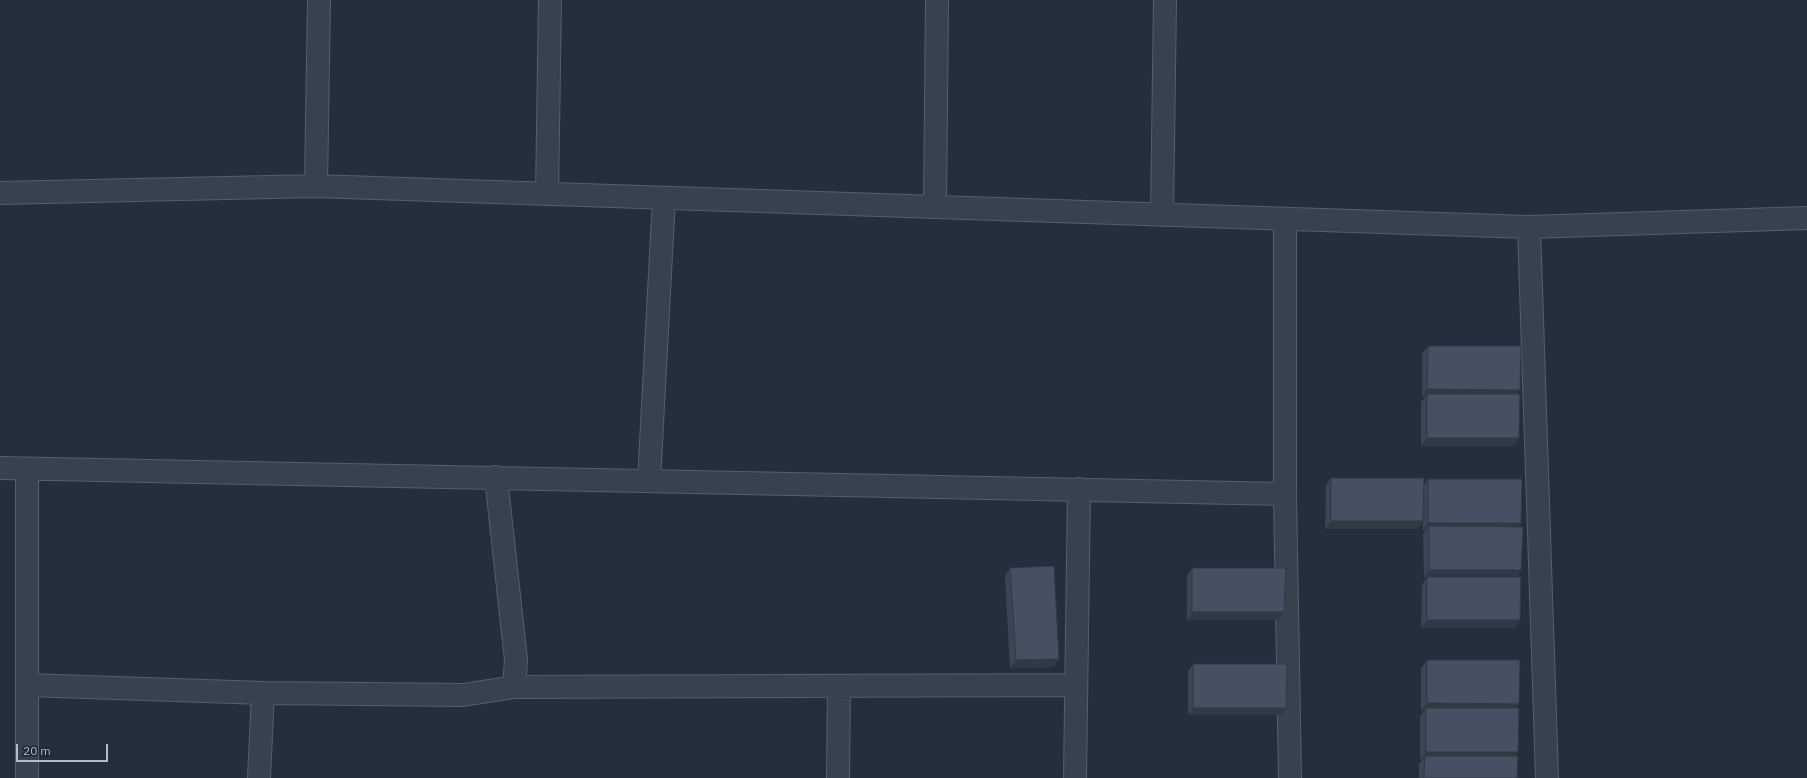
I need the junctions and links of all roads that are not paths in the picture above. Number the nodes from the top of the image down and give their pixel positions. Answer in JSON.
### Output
{"nodes":[{"id":1,"x":319,"y":0,"type":"edge"},
{"id":2,"x":550,"y":0,"type":"edge"},
{"id":3,"x":936,"y":0,"type":"edge"},
{"id":4,"x":1165,"y":0,"type":"edge"},
{"id":5,"x":316,"y":186,"type":"junction"},
{"id":6,"x":0,"y":193,"type":"edge"},
{"id":7,"x":547,"y":194,"type":"junction"},
{"id":8,"x":664,"y":198,"type":"junction"},
{"id":9,"x":936,"y":207,"type":"junction"},
{"id":10,"x":1162,"y":215,"type":"junction"},
{"id":11,"x":1807,"y":218,"type":"edge"},
{"id":12,"x":1285,"y":219,"type":"junction"},
{"id":13,"x":1529,"y":227,"type":"junction"},
{"id":14,"x":0,"y":468,"type":"edge"},
{"id":15,"x":27,"y":469,"type":"junction"},
{"id":16,"x":496,"y":477,"type":"junction"},
{"id":17,"x":650,"y":480,"type":"junction"},
{"id":18,"x":1079,"y":490,"type":"junction"},
{"id":19,"x":1285,"y":494,"type":"junction"},
{"id":20,"x":27,"y":685,"type":"junction"},
{"id":21,"x":1076,"y":685,"type":"junction"},
{"id":22,"x":839,"y":686,"type":"junction"},
{"id":23,"x":514,"y":687,"type":"junction"},
{"id":24,"x":263,"y":693,"type":"junction"},
{"id":25,"x":27,"y":778,"type":"edge"},
{"id":26,"x":259,"y":778,"type":"edge"},
{"id":27,"x":838,"y":778,"type":"edge"},
{"id":28,"x":1075,"y":778,"type":"edge"},
{"id":29,"x":1290,"y":778,"type":"edge"},
{"id":30,"x":1547,"y":778,"type":"edge"}],
"edges":[{"from":1,"to":5,"type":"street"},
{"from":2,"to":7,"type":"street"},
{"from":3,"to":9,"type":"street"},
{"from":4,"to":10,"type":"street"},
{"from":5,"to":6,"type":"street"},
{"from":5,"to":7,"type":"street"},
{"from":7,"to":8,"type":"street"},
{"from":8,"to":9,"type":"street"},
{"from":8,"to":17,"type":"street"},
{"from":9,"to":10,"type":"street"},
{"from":10,"to":12,"type":"street"},
{"from":11,"to":13,"type":"street"},
{"from":12,"to":13,"type":"street"},
{"from":12,"to":19,"type":"street"},
{"from":13,"to":30,"type":"street"},
{"from":14,"to":15,"type":"street"},
{"from":15,"to":16,"type":"street"},
{"from":15,"to":20,"type":"street"},
{"from":16,"to":17,"type":"street"},
{"from":16,"to":23,"type":"street"},
{"from":17,"to":18,"type":"street"},
{"from":18,"to":19,"type":"street"},
{"from":18,"to":21,"type":"street"},
{"from":19,"to":29,"type":"street"},
{"from":20,"to":24,"type":"street"},
{"from":20,"to":25,"type":"street"},
{"from":21,"to":22,"type":"street"},
{"from":21,"to":28,"type":"street"},
{"from":22,"to":23,"type":"street"},
{"from":22,"to":27,"type":"street"},
{"from":23,"to":24,"type":"street"},
{"from":24,"to":26,"type":"street"}]}
